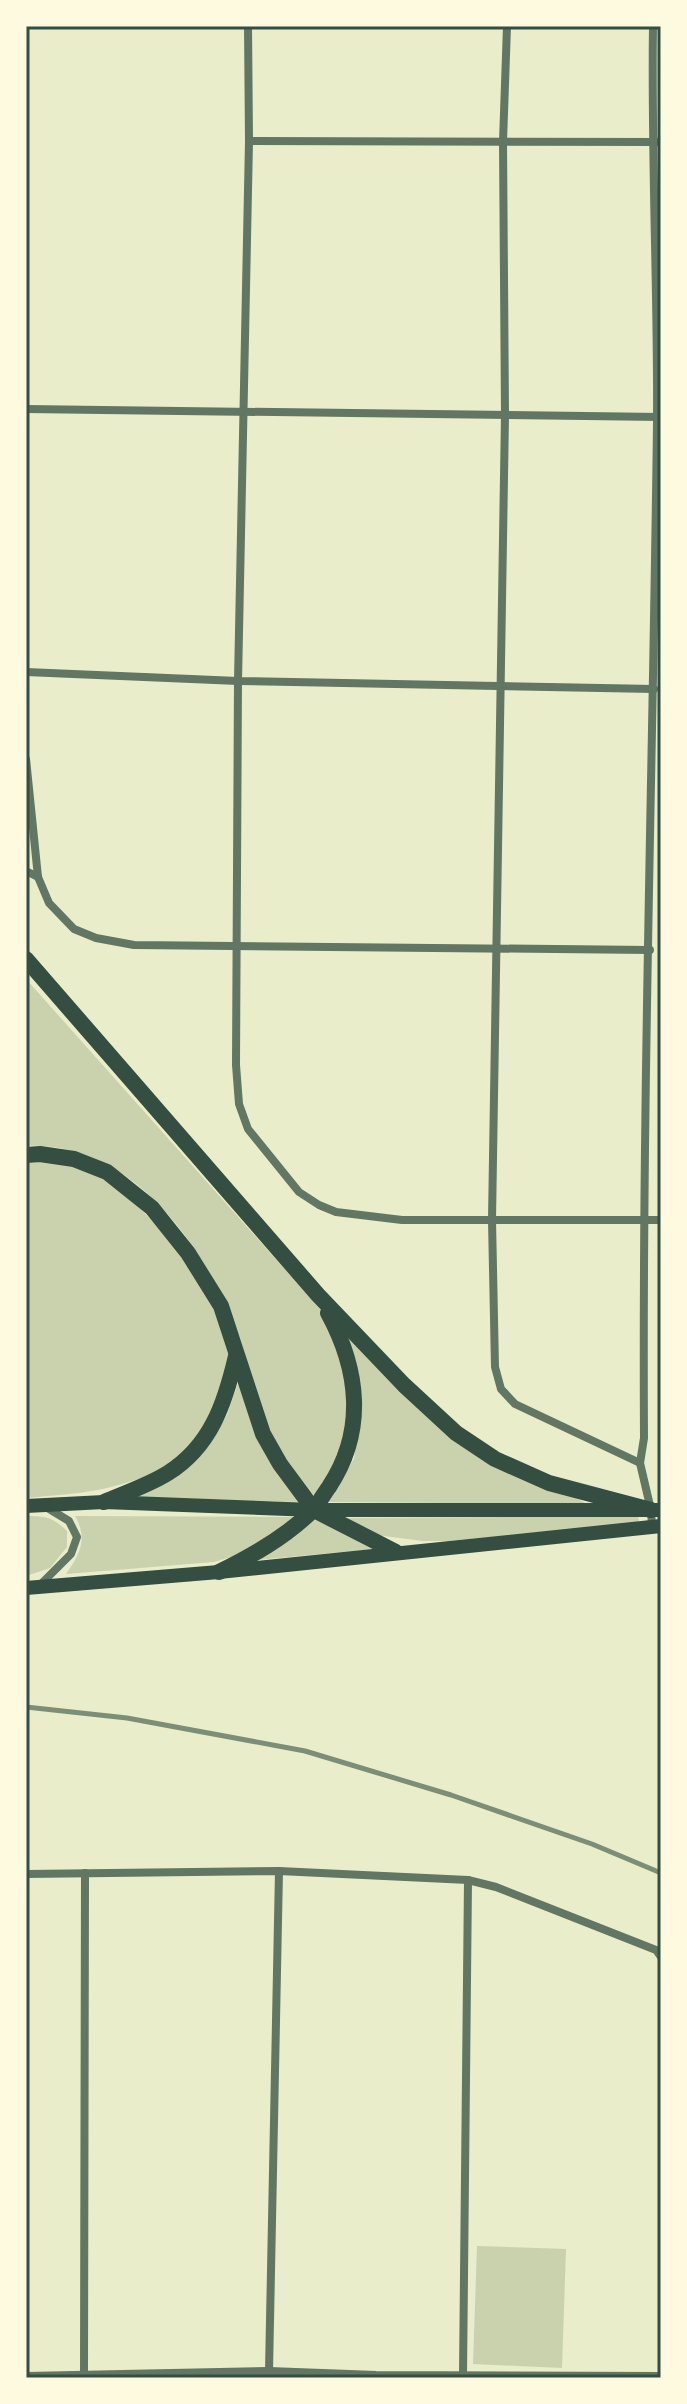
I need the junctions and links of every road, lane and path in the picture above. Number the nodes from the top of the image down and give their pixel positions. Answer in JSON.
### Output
{"nodes":[{"id":1,"x":248,"y":26,"type":"edge"},
{"id":2,"x":507,"y":26,"type":"edge"},
{"id":3,"x":653,"y":26,"type":"edge"},
{"id":4,"x":249,"y":141,"type":"junction"},
{"id":5,"x":503,"y":142,"type":"junction"},
{"id":6,"x":656,"y":142,"type":"edge"},
{"id":7,"x":26,"y":409,"type":"edge"},
{"id":8,"x":245,"y":410,"type":"junction"},
{"id":9,"x":505,"y":415,"type":"junction"},
{"id":10,"x":659,"y":417,"type":"edge"},
{"id":11,"x":26,"y":672,"type":"edge"},
{"id":12,"x":238,"y":681,"type":"junction"},
{"id":13,"x":501,"y":685,"type":"junction"},
{"id":14,"x":654,"y":689,"type":"junction"},
{"id":15,"x":26,"y":759,"type":"edge"},
{"id":16,"x":26,"y":871,"type":"edge"},
{"id":17,"x":38,"y":877,"type":"junction"},
{"id":18,"x":238,"y":947,"type":"junction"},
{"id":19,"x":497,"y":949,"type":"junction"},
{"id":20,"x":650,"y":950,"type":"junction"},
{"id":21,"x":26,"y":959,"type":"edge"},
{"id":22,"x":26,"y":1155,"type":"edge"},
{"id":23,"x":643,"y":1219,"type":"junction"},
{"id":24,"x":492,"y":1220,"type":"junction"},
{"id":25,"x":661,"y":1220,"type":"edge"},
{"id":26,"x":318,"y":1295,"type":"junction"},
{"id":27,"x":236,"y":1355,"type":"junction"},
{"id":28,"x":640,"y":1463,"type":"junction"},
{"id":29,"x":104,"y":1502,"type":"junction"},
{"id":30,"x":26,"y":1506,"type":"edge"},
{"id":31,"x":44,"y":1506,"type":"junction"},
{"id":32,"x":314,"y":1510,"type":"junction"},
{"id":33,"x":656,"y":1518,"type":"edge"},
{"id":34,"x":396,"y":1552,"type":"junction"},
{"id":35,"x":219,"y":1572,"type":"junction"},
{"id":36,"x":29,"y":1590,"type":"edge"},
{"id":37,"x":279,"y":1871,"type":"junction"},
{"id":38,"x":85,"y":1873,"type":"junction"},
{"id":39,"x":26,"y":1874,"type":"edge"},
{"id":40,"x":468,"y":1880,"type":"junction"},
{"id":41,"x":661,"y":1957,"type":"edge"},
{"id":42,"x":269,"y":2371,"type":"junction"},
{"id":43,"x":84,"y":2373,"type":"junction"},
{"id":44,"x":463,"y":2375,"type":"junction"},
{"id":45,"x":26,"y":2376,"type":"edge"},
{"id":46,"x":376,"y":2376,"type":"edge"},
{"id":47,"x":661,"y":2376,"type":"edge"}],
"edges":[{"from":1,"to":4,"type":"street"},
{"from":2,"to":5,"type":"street"},
{"from":3,"to":6,"type":"street"},
{"from":4,"to":5,"type":"street"},
{"from":4,"to":8,"type":"street"},
{"from":5,"to":6,"type":"street"},
{"from":5,"to":9,"type":"street"},
{"from":6,"to":10,"type":"street"},
{"from":7,"to":8,"type":"street"},
{"from":8,"to":9,"type":"street"},
{"from":8,"to":12,"type":"street"},
{"from":9,"to":10,"type":"street"},
{"from":9,"to":13,"type":"street"},
{"from":10,"to":14,"type":"street"},
{"from":11,"to":12,"type":"street"},
{"from":12,"to":13,"type":"street"},
{"from":12,"to":18,"type":"street"},
{"from":13,"to":14,"type":"street"},
{"from":13,"to":19,"type":"street"},
{"from":14,"to":20,"type":"street"},
{"from":15,"to":17,"type":"street"},
{"from":16,"to":17,"type":"street"},
{"from":17,"to":18,"type":"street"},
{"from":18,"to":19,"type":"street"},
{"from":18,"to":24,"type":"street"},
{"from":19,"to":20,"type":"street"},
{"from":19,"to":24,"type":"street"},
{"from":20,"to":23,"type":"street"},
{"from":21,"to":26,"type":"highway"},
{"from":22,"to":27,"type":"highway"},
{"from":23,"to":24,"type":"street"},
{"from":23,"to":25,"type":"street"},
{"from":23,"to":28,"type":"street"},
{"from":24,"to":28,"type":"street"},
{"from":26,"to":32,"type":"highway"},
{"from":26,"to":33,"type":"highway"},
{"from":27,"to":29,"type":"highway"},
{"from":27,"to":32,"type":"highway"},
{"from":28,"to":33,"type":"street"},
{"from":29,"to":31,"type":"main road"},
{"from":29,"to":32,"type":"main road"},
{"from":30,"to":31,"type":"main road"},
{"from":31,"to":36,"type":"street"},
{"from":32,"to":33,"type":"main road"},
{"from":32,"to":34,"type":"highway"},
{"from":32,"to":35,"type":"highway"},
{"from":33,"to":34,"type":"main road"},
{"from":34,"to":35,"type":"main road"},
{"from":35,"to":36,"type":"main road"},
{"from":37,"to":38,"type":"street"},
{"from":37,"to":40,"type":"street"},
{"from":37,"to":42,"type":"street"},
{"from":38,"to":39,"type":"street"},
{"from":38,"to":43,"type":"street"},
{"from":40,"to":41,"type":"street"},
{"from":40,"to":44,"type":"street"},
{"from":42,"to":43,"type":"street"},
{"from":42,"to":46,"type":"street"},
{"from":43,"to":45,"type":"street"},
{"from":44,"to":46,"type":"street"},
{"from":44,"to":47,"type":"street"}]}
